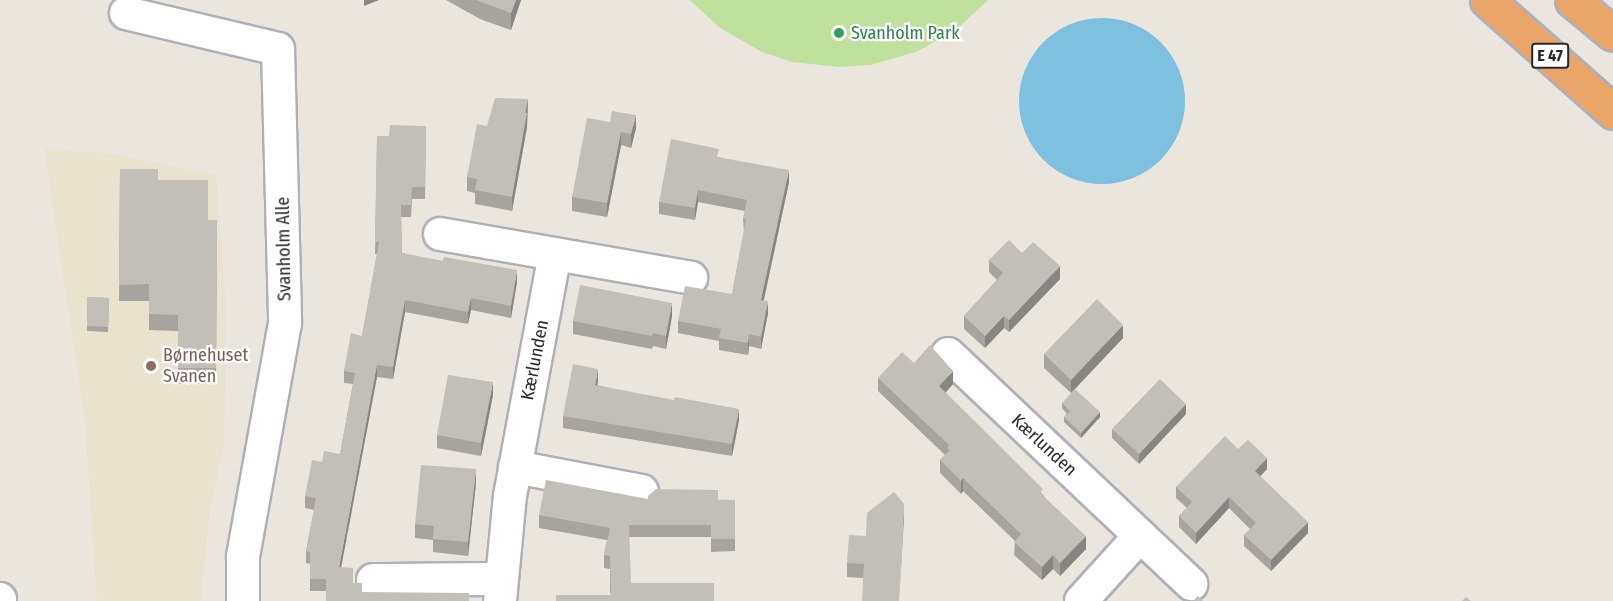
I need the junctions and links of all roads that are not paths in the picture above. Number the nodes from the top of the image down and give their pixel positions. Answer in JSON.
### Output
{"nodes":[{"id":1,"x":1487,"y":0,"type":"edge"},
{"id":2,"x":1572,"y":0,"type":"edge"},
{"id":3,"x":126,"y":13,"type":"dead end"},
{"id":4,"x":1613,"y":34,"type":"edge"},
{"id":5,"x":1613,"y":112,"type":"edge"},
{"id":6,"x":440,"y":234,"type":"dead end"},
{"id":7,"x":555,"y":254,"type":"junction"},
{"id":8,"x":691,"y":278,"type":"dead end"},
{"id":9,"x":948,"y":354,"type":"dead end"},
{"id":10,"x":515,"y":467,"type":"junction"},
{"id":11,"x":642,"y":490,"type":"dead end"},
{"id":12,"x":1140,"y":536,"type":"junction"},
{"id":13,"x":373,"y":580,"type":"dead end"},
{"id":14,"x":1191,"y":584,"type":"dead end"},
{"id":15,"x":500,"y":590,"type":"edge"},
{"id":16,"x":243,"y":601,"type":"edge"},
{"id":17,"x":1081,"y":601,"type":"edge"}],
"edges":[{"from":1,"to":5,"type":"highway","number":"E 47"},
{"from":2,"to":4,"type":"highway"},
{"from":3,"to":16,"type":"street","name":"Svanholm Alle"},
{"from":6,"to":7,"type":"street"},
{"from":7,"to":8,"type":"street"},
{"from":7,"to":10,"type":"street","name":"Kærlunden"},
{"from":9,"to":12,"type":"street","name":"Kærlunden"},
{"from":10,"to":11,"type":"street"},
{"from":10,"to":15,"type":"street","name":"Kærlunden"},
{"from":12,"to":14,"type":"street","name":"Kærlunden"},
{"from":12,"to":17,"type":"street"},
{"from":13,"to":15,"type":"street","name":"Kærlunden"}]}
